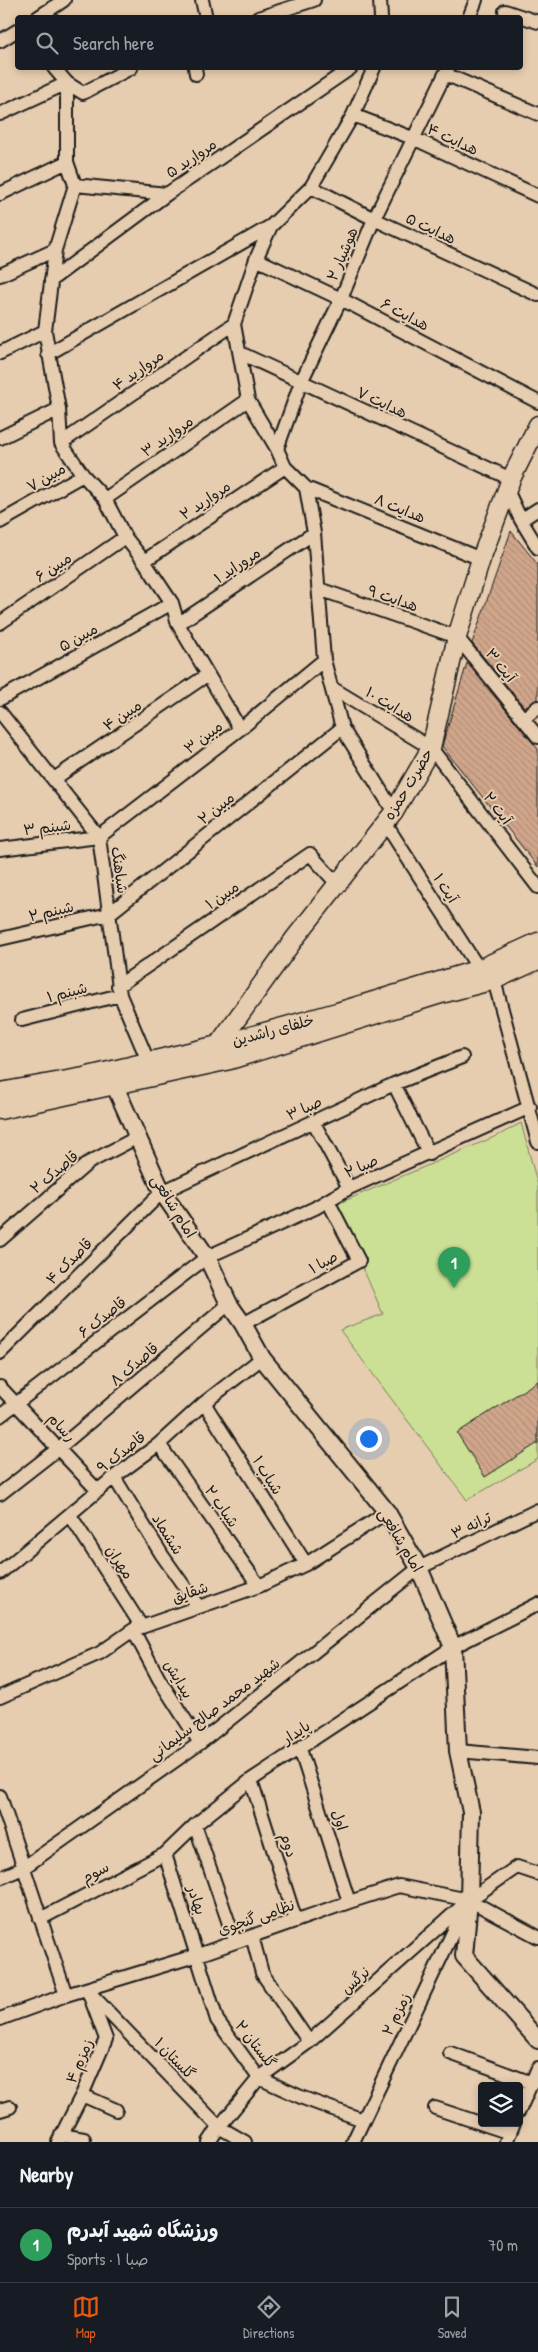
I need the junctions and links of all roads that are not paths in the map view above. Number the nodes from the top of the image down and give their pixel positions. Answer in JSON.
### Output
{"nodes":[{"id":1,"x":64,"y":0,"type":"edge"},
{"id":2,"x":202,"y":0,"type":"edge"},
{"id":3,"x":314,"y":0,"type":"edge"},
{"id":4,"x":380,"y":0,"type":"edge"},
{"id":5,"x":476,"y":0,"type":"edge"},
{"id":6,"x":289,"y":4,"type":"edge"},
{"id":7,"x":505,"y":11,"type":"dead end"},
{"id":8,"x":42,"y":15,"type":"edge"},
{"id":9,"x":205,"y":15,"type":"edge"},
{"id":10,"x":265,"y":15,"type":"edge"},
{"id":11,"x":381,"y":15,"type":"edge"},
{"id":12,"x":469,"y":15,"type":"edge"},
{"id":13,"x":517,"y":15,"type":"edge"},
{"id":14,"x":523,"y":17,"type":"edge"},
{"id":15,"x":538,"y":22,"type":"edge"},
{"id":16,"x":15,"y":32,"type":"edge"},
{"id":17,"x":0,"y":40,"type":"edge"},
{"id":18,"x":56,"y":70,"type":"edge"},
{"id":19,"x":127,"y":70,"type":"edge"},
{"id":20,"x":348,"y":70,"type":"edge"},
{"id":21,"x":373,"y":70,"type":"edge"},
{"id":22,"x":446,"y":71,"type":"edge"},
{"id":23,"x":67,"y":83,"type":"junction"},
{"id":24,"x":0,"y":114,"type":"edge"},
{"id":25,"x":538,"y":114,"type":"edge"},
{"id":26,"x":353,"y":115,"type":"junction"},
{"id":27,"x":415,"y":139,"type":"junction"},
{"id":28,"x":67,"y":162,"type":"junction"},
{"id":29,"x":75,"y":184,"type":"junction"},
{"id":30,"x":311,"y":187,"type":"junction"},
{"id":31,"x":0,"y":194,"type":"edge"},
{"id":32,"x":167,"y":194,"type":"junction"},
{"id":33,"x":538,"y":196,"type":"edge"},
{"id":34,"x":374,"y":219,"type":"junction"},
{"id":35,"x":271,"y":226,"type":"junction"},
{"id":36,"x":55,"y":250,"type":"junction"},
{"id":37,"x":256,"y":259,"type":"junction"},
{"id":38,"x":0,"y":275,"type":"edge"},
{"id":39,"x":52,"y":280,"type":"junction"},
{"id":40,"x":538,"y":295,"type":"edge"},
{"id":41,"x":341,"y":299,"type":"junction"},
{"id":42,"x":234,"y":324,"type":"junction"},
{"id":43,"x":44,"y":331,"type":"junction"},
{"id":44,"x":240,"y":352,"type":"junction"},
{"id":45,"x":0,"y":353,"type":"edge"},
{"id":46,"x":48,"y":354,"type":"junction"},
{"id":47,"x":301,"y":382,"type":"junction"},
{"id":48,"x":248,"y":400,"type":"junction"},
{"id":49,"x":538,"y":402,"type":"edge"},
{"id":50,"x":59,"y":409,"type":"junction"},
{"id":51,"x":538,"y":425,"type":"edge"},
{"id":52,"x":0,"y":438,"type":"edge"},
{"id":53,"x":61,"y":443,"type":"junction"},
{"id":54,"x":278,"y":449,"type":"junction"},
{"id":55,"x":285,"y":467,"type":"junction"},
{"id":56,"x":83,"y":475,"type":"junction"},
{"id":57,"x":509,"y":485,"type":"junction"},
{"id":58,"x":306,"y":488,"type":"junction"},
{"id":59,"x":105,"y":499,"type":"junction"},
{"id":60,"x":538,"y":509,"type":"edge"},
{"id":61,"x":521,"y":520,"type":"junction"},
{"id":62,"x":0,"y":522,"type":"edge"},
{"id":63,"x":314,"y":533,"type":"junction"},
{"id":64,"x":125,"y":537,"type":"junction"},
{"id":65,"x":538,"y":548,"type":"edge"},
{"id":66,"x":481,"y":559,"type":"junction"},
{"id":67,"x":144,"y":561,"type":"junction"},
{"id":68,"x":319,"y":589,"type":"junction"},
{"id":69,"x":172,"y":603,"type":"junction"},
{"id":70,"x":0,"y":622,"type":"edge"},
{"id":71,"x":178,"y":624,"type":"junction"},
{"id":72,"x":457,"y":637,"type":"junction"},
{"id":73,"x":324,"y":660,"type":"junction"},
{"id":74,"x":207,"y":676,"type":"junction"},
{"id":75,"x":332,"y":688,"type":"junction"},
{"id":76,"x":0,"y":699,"type":"edge"},
{"id":77,"x":538,"y":707,"type":"edge"},
{"id":78,"x":0,"y":712,"type":"edge"},
{"id":79,"x":523,"y":719,"type":"junction"},
{"id":80,"x":342,"y":728,"type":"junction"},
{"id":81,"x":240,"y":729,"type":"junction"},
{"id":82,"x":538,"y":737,"type":"edge"},
{"id":83,"x":432,"y":748,"type":"junction"},
{"id":84,"x":54,"y":779,"type":"junction"},
{"id":85,"x":390,"y":818,"type":"junction"},
{"id":86,"x":99,"y":837,"type":"junction"},
{"id":87,"x":0,"y":849,"type":"edge"},
{"id":88,"x":338,"y":885,"type":"junction"},
{"id":89,"x":538,"y":887,"type":"edge"},
{"id":90,"x":109,"y":914,"type":"junction"},
{"id":91,"x":0,"y":939,"type":"edge"},
{"id":92,"x":538,"y":942,"type":"edge"},
{"id":93,"x":538,"y":960,"type":"edge"},
{"id":94,"x":478,"y":969,"type":"junction"},
{"id":95,"x":494,"y":980,"type":"junction"},
{"id":96,"x":119,"y":990,"type":"junction"},
{"id":97,"x":22,"y":1020,"type":"dead end"},
{"id":98,"x":218,"y":1045,"type":"junction"},
{"id":99,"x":462,"y":1057,"type":"dead end"},
{"id":100,"x":148,"y":1061,"type":"junction"},
{"id":101,"x":114,"y":1084,"type":"junction"},
{"id":102,"x":394,"y":1084,"type":"junction"},
{"id":103,"x":0,"y":1092,"type":"edge"},
{"id":104,"x":530,"y":1107,"type":"junction"},
{"id":105,"x":0,"y":1110,"type":"edge"},
{"id":106,"x":313,"y":1122,"type":"junction"},
{"id":107,"x":136,"y":1138,"type":"junction"},
{"id":108,"x":538,"y":1142,"type":"edge"},
{"id":109,"x":429,"y":1154,"type":"junction"},
{"id":110,"x":349,"y":1188,"type":"junction"},
{"id":111,"x":162,"y":1192,"type":"junction"},
{"id":112,"x":328,"y":1201,"type":"junction"},
{"id":113,"x":0,"y":1240,"type":"edge"},
{"id":114,"x":207,"y":1257,"type":"junction"},
{"id":115,"x":230,"y":1304,"type":"junction"},
{"id":116,"x":243,"y":1324,"type":"junction"},
{"id":117,"x":0,"y":1353,"type":"edge"},
{"id":118,"x":262,"y":1358,"type":"junction"},
{"id":119,"x":0,"y":1387,"type":"edge"},
{"id":120,"x":16,"y":1403,"type":"junction"},
{"id":121,"x":204,"y":1403,"type":"junction"},
{"id":122,"x":0,"y":1416,"type":"edge"},
{"id":123,"x":159,"y":1444,"type":"junction"},
{"id":124,"x":59,"y":1448,"type":"junction"},
{"id":125,"x":114,"y":1477,"type":"junction"},
{"id":126,"x":98,"y":1491,"type":"junction"},
{"id":127,"x":0,"y":1494,"type":"edge"},
{"id":128,"x":538,"y":1510,"type":"edge"},
{"id":129,"x":386,"y":1512,"type":"junction"},
{"id":130,"x":70,"y":1515,"type":"junction"},
{"id":131,"x":306,"y":1564,"type":"junction"},
{"id":132,"x":419,"y":1568,"type":"junction"},
{"id":133,"x":0,"y":1573,"type":"edge"},
{"id":134,"x":259,"y":1586,"type":"junction"},
{"id":135,"x":538,"y":1604,"type":"edge"},
{"id":136,"x":198,"y":1606,"type":"junction"},
{"id":137,"x":138,"y":1628,"type":"junction"},
{"id":138,"x":453,"y":1647,"type":"junction"},
{"id":139,"x":0,"y":1697,"type":"edge"},
{"id":140,"x":200,"y":1743,"type":"junction"},
{"id":141,"x":300,"y":1748,"type":"junction"},
{"id":142,"x":458,"y":1751,"type":"junction"},
{"id":143,"x":538,"y":1758,"type":"edge"},
{"id":144,"x":251,"y":1780,"type":"junction"},
{"id":145,"x":0,"y":1796,"type":"edge"},
{"id":146,"x":195,"y":1824,"type":"junction"},
{"id":147,"x":165,"y":1854,"type":"junction"},
{"id":148,"x":23,"y":1868,"type":"junction"},
{"id":149,"x":538,"y":1874,"type":"edge"},
{"id":150,"x":0,"y":1878,"type":"edge"},
{"id":151,"x":469,"y":1900,"type":"junction"},
{"id":152,"x":349,"y":1902,"type":"junction"},
{"id":153,"x":40,"y":1919,"type":"junction"},
{"id":154,"x":296,"y":1920,"type":"junction"},
{"id":155,"x":252,"y":1936,"type":"junction"},
{"id":156,"x":538,"y":1937,"type":"edge"},
{"id":157,"x":235,"y":1941,"type":"junction"},
{"id":158,"x":198,"y":1955,"type":"junction"},
{"id":159,"x":87,"y":1990,"type":"junction"},
{"id":160,"x":66,"y":1995,"type":"junction"},
{"id":161,"x":0,"y":2019,"type":"edge"},
{"id":162,"x":538,"y":2040,"type":"edge"},
{"id":163,"x":309,"y":2042,"type":"junction"},
{"id":164,"x":450,"y":2053,"type":"dead end"},
{"id":165,"x":538,"y":2068,"type":"edge"},
{"id":166,"x":259,"y":2078,"type":"junction"},
{"id":167,"x":532,"y":2083,"type":"junction"},
{"id":168,"x":82,"y":2095,"type":"junction"},
{"id":169,"x":523,"y":2102,"type":"edge"},
{"id":170,"x":435,"y":2108,"type":"dead end"},
{"id":171,"x":116,"y":2110,"type":"dead end"},
{"id":172,"x":363,"y":2120,"type":"junction"},
{"id":173,"x":218,"y":2127,"type":"junction"},
{"id":174,"x":510,"y":2133,"type":"edge"},
{"id":175,"x":59,"y":2139,"type":"edge"},
{"id":176,"x":84,"y":2139,"type":"dead end"},
{"id":177,"x":210,"y":2142,"type":"edge"},
{"id":178,"x":244,"y":2142,"type":"edge"},
{"id":179,"x":353,"y":2142,"type":"edge"}],
"edges":[{"from":1,"to":8,"type":"street"},
{"from":2,"to":9,"type":"street"},
{"from":3,"to":6,"type":"street"},
{"from":4,"to":11,"type":"street"},
{"from":5,"to":12,"type":"street"},
{"from":6,"to":10,"type":"street"},
{"from":7,"to":13,"type":"street"},
{"from":14,"to":15,"type":"street"},
{"from":16,"to":17,"type":"street"},
{"from":18,"to":23,"type":"street"},
{"from":19,"to":23,"type":"street"},
{"from":20,"to":32,"type":"street","name":"مروارید ۵"},
{"from":21,"to":26,"type":"street"},
{"from":22,"to":25,"type":"street"},
{"from":22,"to":27,"type":"street","name":"هوشیار ۲"},
{"from":23,"to":24,"type":"street"},
{"from":23,"to":28,"type":"street"},
{"from":26,"to":27,"type":"street","name":"هدایت ۴"},
{"from":26,"to":30,"type":"street"},
{"from":27,"to":33,"type":"street","name":"هدایت ۴"},
{"from":27,"to":34,"type":"street","name":"هوشیار ۲"},
{"from":28,"to":29,"type":"street"},
{"from":28,"to":31,"type":"street"},
{"from":29,"to":32,"type":"street"},
{"from":29,"to":36,"type":"street"},
{"from":30,"to":34,"type":"street","name":"هدایت ۵"},
{"from":30,"to":35,"type":"street"},
{"from":32,"to":39,"type":"street","name":"مروارید ۵"},
{"from":34,"to":40,"type":"street","name":"هدایت ۵"},
{"from":34,"to":41,"type":"street","name":"هوشیار ۲"},
{"from":35,"to":37,"type":"street"},
{"from":35,"to":46,"type":"street"},
{"from":36,"to":38,"type":"street"},
{"from":36,"to":39,"type":"street"},
{"from":37,"to":41,"type":"street","name":"هدایت ۶"},
{"from":37,"to":42,"type":"street"},
{"from":39,"to":43,"type":"street"},
{"from":41,"to":47,"type":"street","name":"هوشیار ۲"},
{"from":41,"to":49,"type":"street","name":"هدایت ۶"},
{"from":42,"to":44,"type":"street"},
{"from":42,"to":53,"type":"street","name":"مروارید ۴"},
{"from":43,"to":45,"type":"street"},
{"from":43,"to":46,"type":"street"},
{"from":44,"to":47,"type":"street","name":"هدایت ۷"},
{"from":44,"to":48,"type":"street"},
{"from":46,"to":50,"type":"street"},
{"from":47,"to":54,"type":"street","name":"هوشیار ۲"},
{"from":47,"to":57,"type":"street","name":"هدایت ۷"},
{"from":48,"to":54,"type":"street"},
{"from":48,"to":59,"type":"street","name":"مروارید ۳"},
{"from":50,"to":52,"type":"street"},
{"from":50,"to":53,"type":"street"},
{"from":51,"to":57,"type":"main road","name":"حضرت حمزه"},
{"from":53,"to":56,"type":"street"},
{"from":54,"to":55,"type":"street"},
{"from":55,"to":58,"type":"street"},
{"from":55,"to":67,"type":"street","name":"مروارید ۲"},
{"from":56,"to":59,"type":"street"},
{"from":56,"to":62,"type":"street","name":"مبین ۷"},
{"from":57,"to":61,"type":"street"},
{"from":57,"to":66,"type":"main road","name":"حضرت حمزه"},
{"from":58,"to":63,"type":"street","name":"آیت ۱"},
{"from":58,"to":66,"type":"street","name":"هدایت ۸"},
{"from":59,"to":64,"type":"street"},
{"from":60,"to":61,"type":"street"},
{"from":61,"to":65,"type":"street"},
{"from":63,"to":68,"type":"street","name":"آیت ۱"},
{"from":63,"to":71,"type":"street","name":"مروراید ۱"},
{"from":64,"to":67,"type":"street"},
{"from":64,"to":70,"type":"street","name":"مبین ۶"},
{"from":66,"to":72,"type":"main road","name":"حضرت حمزه"},
{"from":67,"to":69,"type":"street"},
{"from":68,"to":72,"type":"street","name":"هدایت ۹"},
{"from":68,"to":73,"type":"street","name":"آیت ۱"},
{"from":69,"to":71,"type":"street"},
{"from":69,"to":76,"type":"street","name":"مبین ۵"},
{"from":71,"to":74,"type":"street"},
{"from":72,"to":79,"type":"street","name":"آیت ۳"},
{"from":72,"to":83,"type":"main road","name":"حضرت حمزه"},
{"from":73,"to":75,"type":"street","name":"آیت ۱"},
{"from":73,"to":81,"type":"street","name":"مبین ۳"},
{"from":74,"to":81,"type":"street"},
{"from":74,"to":84,"type":"street","name":"مبین ۴"},
{"from":75,"to":80,"type":"street","name":"آیت ۱"},
{"from":75,"to":83,"type":"street","name":"هدایت ۱۰"},
{"from":77,"to":79,"type":"street"},
{"from":78,"to":84,"type":"street","name":"شباهنگ"},
{"from":79,"to":82,"type":"street","name":"آیت ۳"},
{"from":80,"to":85,"type":"street","name":"آیت ۱"},
{"from":80,"to":90,"type":"street","name":"مبین ۲"},
{"from":81,"to":86,"type":"street","name":"مبین ۳"},
{"from":83,"to":85,"type":"main road","name":"حضرت حمزه"},
{"from":83,"to":89,"type":"street","name":"آیت ۲"},
{"from":84,"to":86,"type":"street","name":"شباهنگ"},
{"from":85,"to":88,"type":"main road","name":"حضرت حمزه"},
{"from":85,"to":94,"type":"street","name":"آیت ۱"},
{"from":86,"to":87,"type":"street","name":"شبنم ۳"},
{"from":86,"to":90,"type":"street","name":"شباهنگ"},
{"from":88,"to":96,"type":"street","name":"مبین ۱"},
{"from":88,"to":98,"type":"main road","name":"حضرت حمزه"},
{"from":90,"to":91,"type":"street","name":"شبنم ۲"},
{"from":90,"to":96,"type":"street","name":"شباهنگ"},
{"from":92,"to":94,"type":"main road","name":"خلفای راشدین"},
{"from":93,"to":95,"type":"main road","name":"خلفای راشدین"},
{"from":94,"to":98,"type":"main road","name":"خلفای راشدین"},
{"from":95,"to":101,"type":"main road","name":"خلفای راشدین"},
{"from":95,"to":104,"type":"street"},
{"from":96,"to":97,"type":"street","name":"شبنم ۱"},
{"from":96,"to":100,"type":"street","name":"شباهنگ"},
{"from":98,"to":100,"type":"main road","name":"خلفای راشدین"},
{"from":99,"to":102,"type":"street","name":"صبا ۳"},
{"from":100,"to":103,"type":"main road","name":"خلفای راشدین"},
{"from":101,"to":105,"type":"main road","name":"خلفای راشدین"},
{"from":101,"to":107,"type":"street","name":"امام شافعی"},
{"from":102,"to":106,"type":"street","name":"صبا ۳"},
{"from":102,"to":109,"type":"street"},
{"from":104,"to":108,"type":"street"},
{"from":104,"to":109,"type":"street","name":"صبا ۲"},
{"from":106,"to":110,"type":"street"},
{"from":106,"to":111,"type":"street","name":"صبا ۳"},
{"from":107,"to":111,"type":"street","name":"امام شافعی"},
{"from":107,"to":113,"type":"street","name":"قاصدک ۲"},
{"from":109,"to":110,"type":"street","name":"صبا ۲"},
{"from":110,"to":112,"type":"street","name":"صبا ۲"},
{"from":111,"to":114,"type":"street","name":"امام شافعی"},
{"from":111,"to":117,"type":"street","name":"قاصدک ۴"},
{"from":112,"to":114,"type":"street","name":"صبا ۲"},
{"from":112,"to":116,"type":"street","name":"صبا ۱"},
{"from":114,"to":115,"type":"street","name":"امام شافعی"},
{"from":114,"to":120,"type":"street","name":"قاصدک ۶"},
{"from":115,"to":116,"type":"street","name":"امام شافعی"},
{"from":115,"to":124,"type":"street","name":"قاصدک ۸"},
{"from":116,"to":118,"type":"street","name":"امام شافعی"},
{"from":118,"to":121,"type":"street","name":"قاصدک ۹"},
{"from":118,"to":129,"type":"street","name":"امام شافعی"},
{"from":119,"to":120,"type":"street","name":"رسام"},
{"from":120,"to":122,"type":"street","name":"قاصدک ۶"},
{"from":120,"to":124,"type":"street","name":"رسام"},
{"from":121,"to":123,"type":"street","name":"قاصدک ۹"},
{"from":121,"to":131,"type":"street","name":"شباب ۱"},
{"from":123,"to":125,"type":"street","name":"قاصدک ۹"},
{"from":123,"to":134,"type":"street","name":"شباب ۲"},
{"from":124,"to":126,"type":"street","name":"رسام"},
{"from":124,"to":127,"type":"street","name":"قاصدک ۸"},
{"from":125,"to":126,"type":"street","name":"قاصدک ۹"},
{"from":125,"to":136,"type":"street","name":"ششماد"},
{"from":126,"to":130,"type":"street","name":"قاصدک ۹"},
{"from":128,"to":132,"type":"street","name":"ترانه ۳"},
{"from":129,"to":131,"type":"street","name":"شقایق"},
{"from":129,"to":132,"type":"street","name":"امام شافعی"},
{"from":130,"to":133,"type":"street","name":"قاصدک ۹"},
{"from":130,"to":137,"type":"street","name":"مهران"},
{"from":131,"to":134,"type":"street","name":"شقایق"},
{"from":132,"to":138,"type":"street","name":"امام شافعی"},
{"from":132,"to":140,"type":"street","name":"شهید محمد صالح سلیمانی"},
{"from":134,"to":136,"type":"street","name":"شقایق"},
{"from":135,"to":138,"type":"street","name":"پایدار"},
{"from":136,"to":137,"type":"street","name":"شقایق"},
{"from":137,"to":139,"type":"street","name":"شقایق"},
{"from":137,"to":140,"type":"street","name":"پیدایش"},
{"from":138,"to":141,"type":"street","name":"پایدار"},
{"from":138,"to":142,"type":"street","name":"امام شافعی"},
{"from":140,"to":148,"type":"street","name":"شهید محمد صالح سلیمانی"},
{"from":141,"to":144,"type":"street","name":"پایدار"},
{"from":141,"to":152,"type":"street","name":"اول"},
{"from":142,"to":143,"type":"street"},
{"from":142,"to":151,"type":"street","name":"امام شافعی"},
{"from":144,"to":146,"type":"street","name":"پایدار"},
{"from":144,"to":154,"type":"street","name":"دوم"},
{"from":145,"to":148,"type":"street"},
{"from":146,"to":147,"type":"street","name":"پایدار"},
{"from":146,"to":157,"type":"street"},
{"from":147,"to":153,"type":"street","name":"سوم"},
{"from":147,"to":158,"type":"street","name":"بهادر"},
{"from":148,"to":150,"type":"street","name":"شهید محمد صالح سلیمانی"},
{"from":148,"to":153,"type":"street"},
{"from":149,"to":151,"type":"street"},
{"from":151,"to":152,"type":"street","name":"نظامی گنجوی"},
{"from":151,"to":156,"type":"street","name":"نظامی گنجوی"},
{"from":151,"to":162,"type":"street","name":"امام شافعی"},
{"from":151,"to":163,"type":"street","name":"نرگس"},
{"from":151,"to":172,"type":"street","name":"زمزم ۲"},
{"from":152,"to":154,"type":"street","name":"نظامی گنجوی"},
{"from":153,"to":160,"type":"street"},
{"from":154,"to":155,"type":"street","name":"نظامی گنجوی"},
{"from":155,"to":157,"type":"street","name":"نظامی گنجوی"},
{"from":155,"to":163,"type":"street"},
{"from":157,"to":158,"type":"street","name":"نظامی گنجوی"},
{"from":158,"to":159,"type":"street","name":"نظامی گنجوی"},
{"from":158,"to":166,"type":"street","name":"گلستان ۲"},
{"from":159,"to":160,"type":"street","name":"نظامی گنجوی"},
{"from":159,"to":168,"type":"street","name":"زمزم ۴"},
{"from":159,"to":173,"type":"street","name":"گلستان ۱"},
{"from":160,"to":161,"type":"street","name":"نظامی گنجوی"},
{"from":163,"to":166,"type":"street","name":"نرگس"},
{"from":164,"to":167,"type":"street"},
{"from":165,"to":167,"type":"street"},
{"from":166,"to":172,"type":"street","name":"گلستان ۲"},
{"from":166,"to":173,"type":"street","name":"نرگس"},
{"from":167,"to":169,"type":"street"},
{"from":168,"to":171,"type":"street"},
{"from":168,"to":175,"type":"street","name":"زمزم ۴"},
{"from":170,"to":174,"type":"street"},
{"from":172,"to":179,"type":"street","name":"زمزم ۲"},
{"from":173,"to":177,"type":"street","name":"نرگس"},
{"from":173,"to":178,"type":"street","name":"گلستان ۱"},
{"from":175,"to":176,"type":"street"}]}
